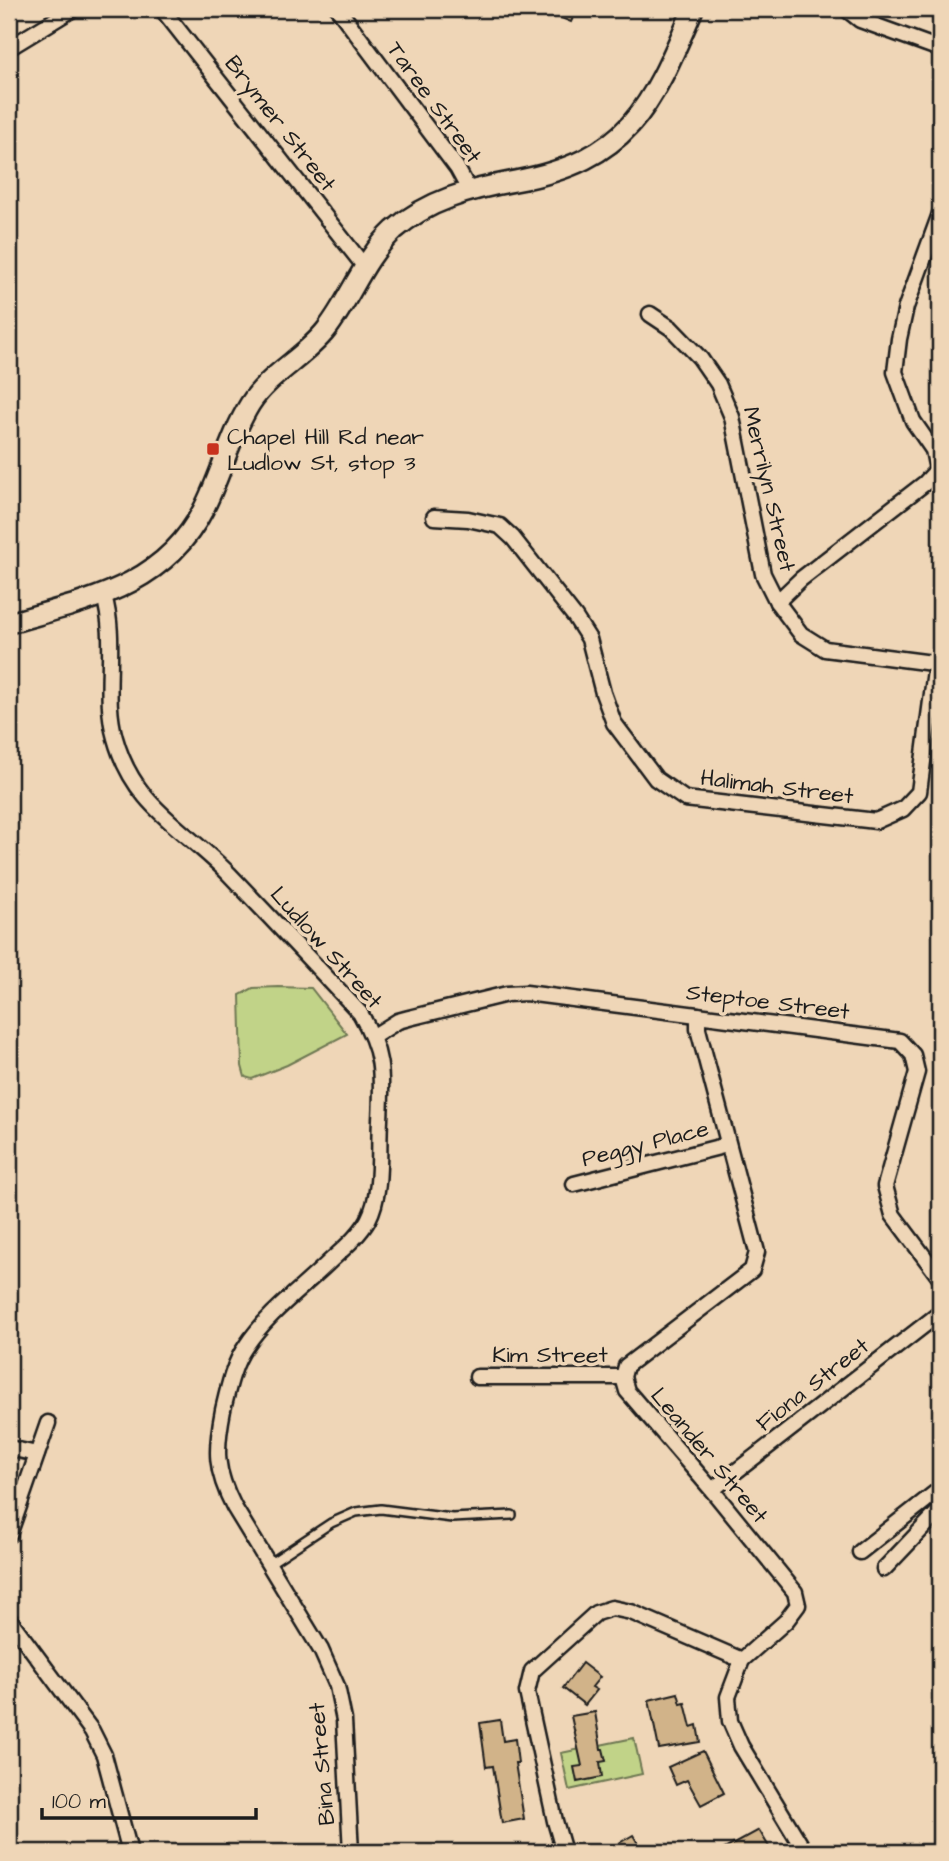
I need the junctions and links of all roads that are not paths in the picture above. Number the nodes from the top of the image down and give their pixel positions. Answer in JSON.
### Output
{"nodes":[{"id":1,"x":73,"y":9,"type":"edge"},
{"id":2,"x":162,"y":9,"type":"edge"},
{"id":3,"x":338,"y":9,"type":"edge"},
{"id":4,"x":693,"y":9,"type":"edge"},
{"id":5,"x":846,"y":9,"type":"edge"},
{"id":6,"x":9,"y":48,"type":"edge"},
{"id":7,"x":940,"y":49,"type":"edge"},
{"id":8,"x":470,"y":190,"type":"junction"},
{"id":9,"x":940,"y":214,"type":"edge"},
{"id":10,"x":364,"y":266,"type":"junction"},
{"id":11,"x":650,"y":314,"type":"dead end"},
{"id":12,"x":434,"y":517,"type":"dead end"},
{"id":13,"x":104,"y":596,"type":"junction"},
{"id":14,"x":777,"y":602,"type":"junction"},
{"id":15,"x":9,"y":623,"type":"edge"},
{"id":16,"x":938,"y":664,"type":"edge"},
{"id":17,"x":698,"y":1015,"type":"junction"},
{"id":18,"x":374,"y":1036,"type":"junction"},
{"id":19,"x":727,"y":1146,"type":"junction"},
{"id":20,"x":575,"y":1184,"type":"dead end"},
{"id":21,"x":940,"y":1278,"type":"edge"},
{"id":22,"x":940,"y":1313,"type":"edge"},
{"id":23,"x":477,"y":1377,"type":"dead end"},
{"id":24,"x":622,"y":1377,"type":"junction"},
{"id":25,"x":48,"y":1423,"type":"dead end"},
{"id":26,"x":9,"y":1448,"type":"edge"},
{"id":27,"x":37,"y":1454,"type":"junction"},
{"id":28,"x":940,"y":1489,"type":"edge"},
{"id":29,"x":712,"y":1490,"type":"junction"},
{"id":30,"x":940,"y":1510,"type":"edge"},
{"id":31,"x":512,"y":1515,"type":"dead end"},
{"id":32,"x":9,"y":1535,"type":"edge"},
{"id":33,"x":860,"y":1552,"type":"dead end"},
{"id":34,"x":269,"y":1564,"type":"junction"},
{"id":35,"x":884,"y":1569,"type":"dead end"},
{"id":36,"x":9,"y":1619,"type":"edge"},
{"id":37,"x":742,"y":1660,"type":"junction"},
{"id":38,"x":130,"y":1852,"type":"edge"},
{"id":39,"x":351,"y":1852,"type":"edge"},
{"id":40,"x":564,"y":1852,"type":"edge"},
{"id":41,"x":804,"y":1852,"type":"edge"}],
"edges":[{"from":1,"to":6,"type":"street"},
{"from":2,"to":10,"type":"street","name":"Brymer Street"},
{"from":3,"to":8,"type":"street","name":"Taree Street"},
{"from":4,"to":8,"type":"main road"},
{"from":5,"to":7,"type":"street"},
{"from":8,"to":10,"type":"main road"},
{"from":9,"to":14,"type":"street"},
{"from":10,"to":13,"type":"main road"},
{"from":11,"to":14,"type":"street","name":"Merrilyn Street"},
{"from":12,"to":16,"type":"street","name":"Halimah Street"},
{"from":13,"to":15,"type":"main road"},
{"from":13,"to":18,"type":"street","name":"Ludlow Street"},
{"from":14,"to":16,"type":"street","name":"Merrilyn Street"},
{"from":17,"to":18,"type":"street","name":"Steptoe Street"},
{"from":17,"to":19,"type":"street","name":"Leander Street"},
{"from":17,"to":21,"type":"street","name":"Steptoe Street"},
{"from":18,"to":34,"type":"street","name":"Ludlow Street"},
{"from":19,"to":20,"type":"street","name":"Peggy Place"},
{"from":19,"to":24,"type":"street","name":"Leander Street"},
{"from":22,"to":29,"type":"street","name":"Fiona Street"},
{"from":23,"to":24,"type":"street","name":"Kim Street"},
{"from":24,"to":29,"type":"street","name":"Leander Street"},
{"from":25,"to":27,"type":"street"},
{"from":26,"to":27,"type":"street"},
{"from":27,"to":32,"type":"street"},
{"from":28,"to":33,"type":"street"},
{"from":29,"to":37,"type":"street","name":"Leander Street"},
{"from":30,"to":35,"type":"street"},
{"from":31,"to":34,"type":"lane"},
{"from":34,"to":39,"type":"street","name":"Bina Street"},
{"from":36,"to":38,"type":"street"},
{"from":37,"to":40,"type":"street"},
{"from":37,"to":41,"type":"street"}]}
